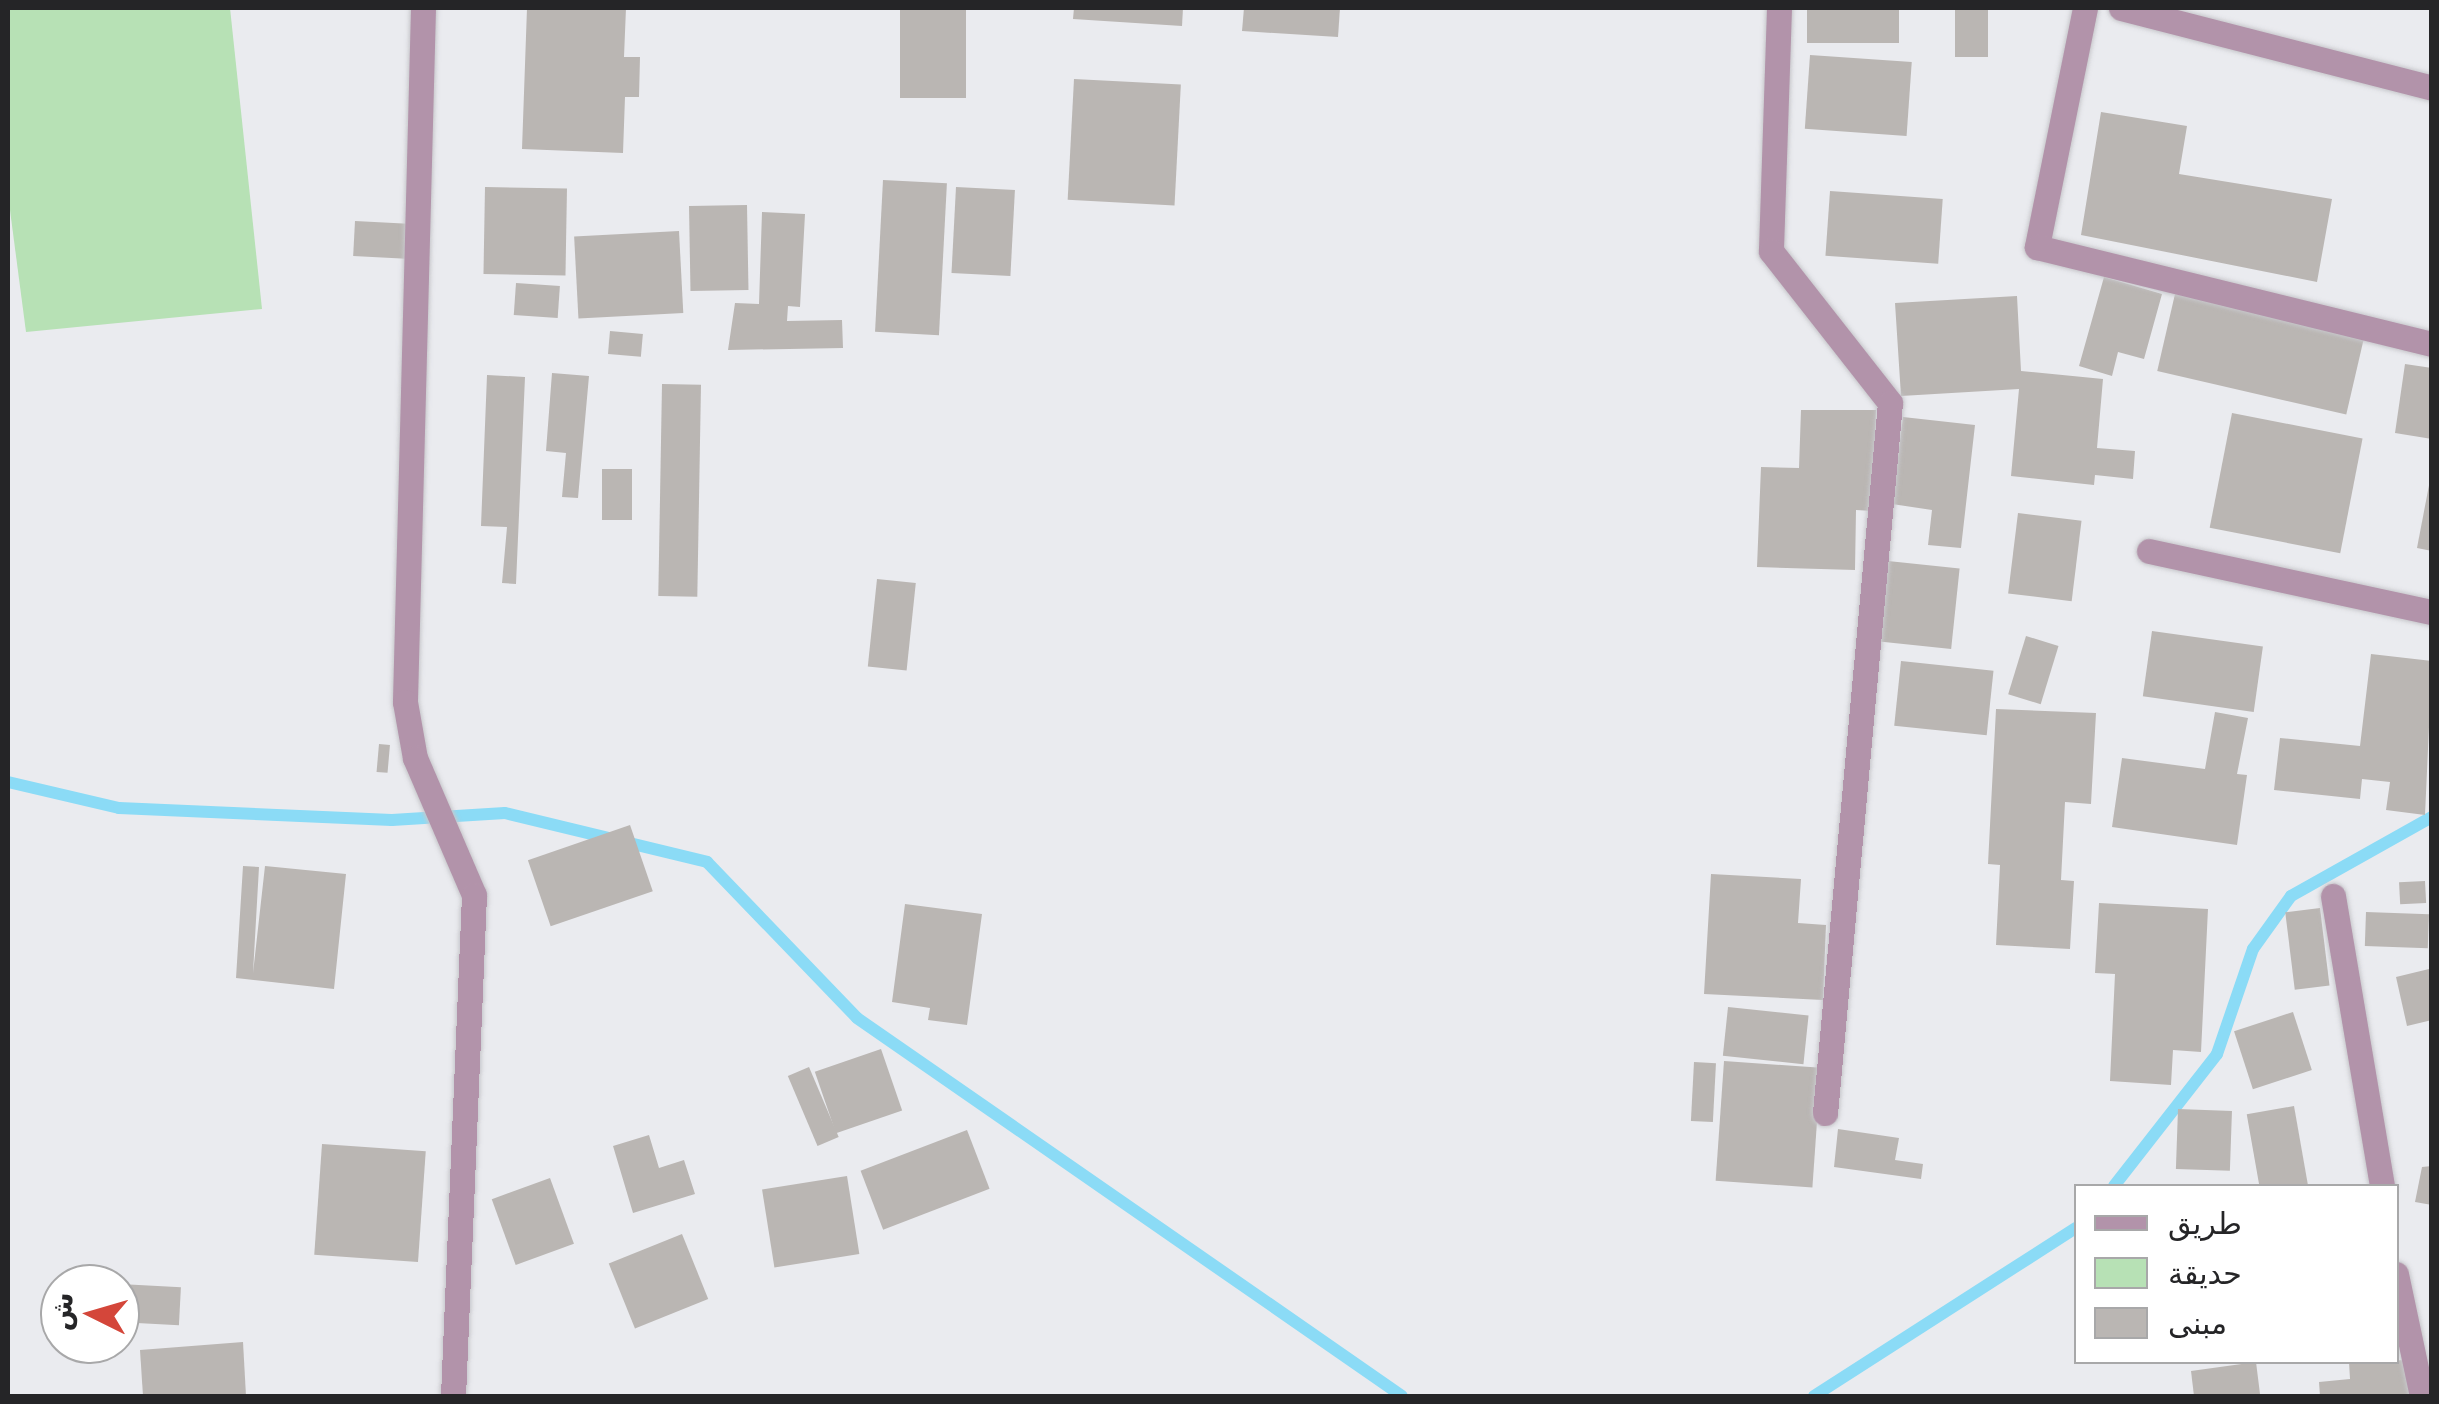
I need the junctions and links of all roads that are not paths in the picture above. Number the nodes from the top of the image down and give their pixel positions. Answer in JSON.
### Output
{"nodes":[{"id":1,"x":423,"y":8,"type":"edge"},
{"id":2,"x":1778,"y":8,"type":"edge"},
{"id":3,"x":2084,"y":8,"type":"edge"},
{"id":4,"x":2121,"y":8,"type":"edge"},
{"id":5,"x":2432,"y":88,"type":"edge"},
{"id":6,"x":2432,"y":344,"type":"edge"},
{"id":7,"x":2149,"y":551,"type":"dead end"},
{"id":8,"x":2432,"y":612,"type":"edge"},
{"id":9,"x":2333,"y":896,"type":"dead end"},
{"id":10,"x":1825,"y":1113,"type":"dead end"},
{"id":11,"x":2382,"y":1184,"type":"edge"},
{"id":12,"x":2399,"y":1288,"type":"edge"},
{"id":13,"x":452,"y":1396,"type":"edge"},
{"id":14,"x":2422,"y":1396,"type":"edge"}],
"edges":[{"from":1,"to":13,"type":"street"},
{"from":2,"to":10,"type":"street"},
{"from":3,"to":6,"type":"street"},
{"from":4,"to":5,"type":"street"},
{"from":7,"to":8,"type":"street"},
{"from":9,"to":11,"type":"street"},
{"from":12,"to":14,"type":"street"}]}
